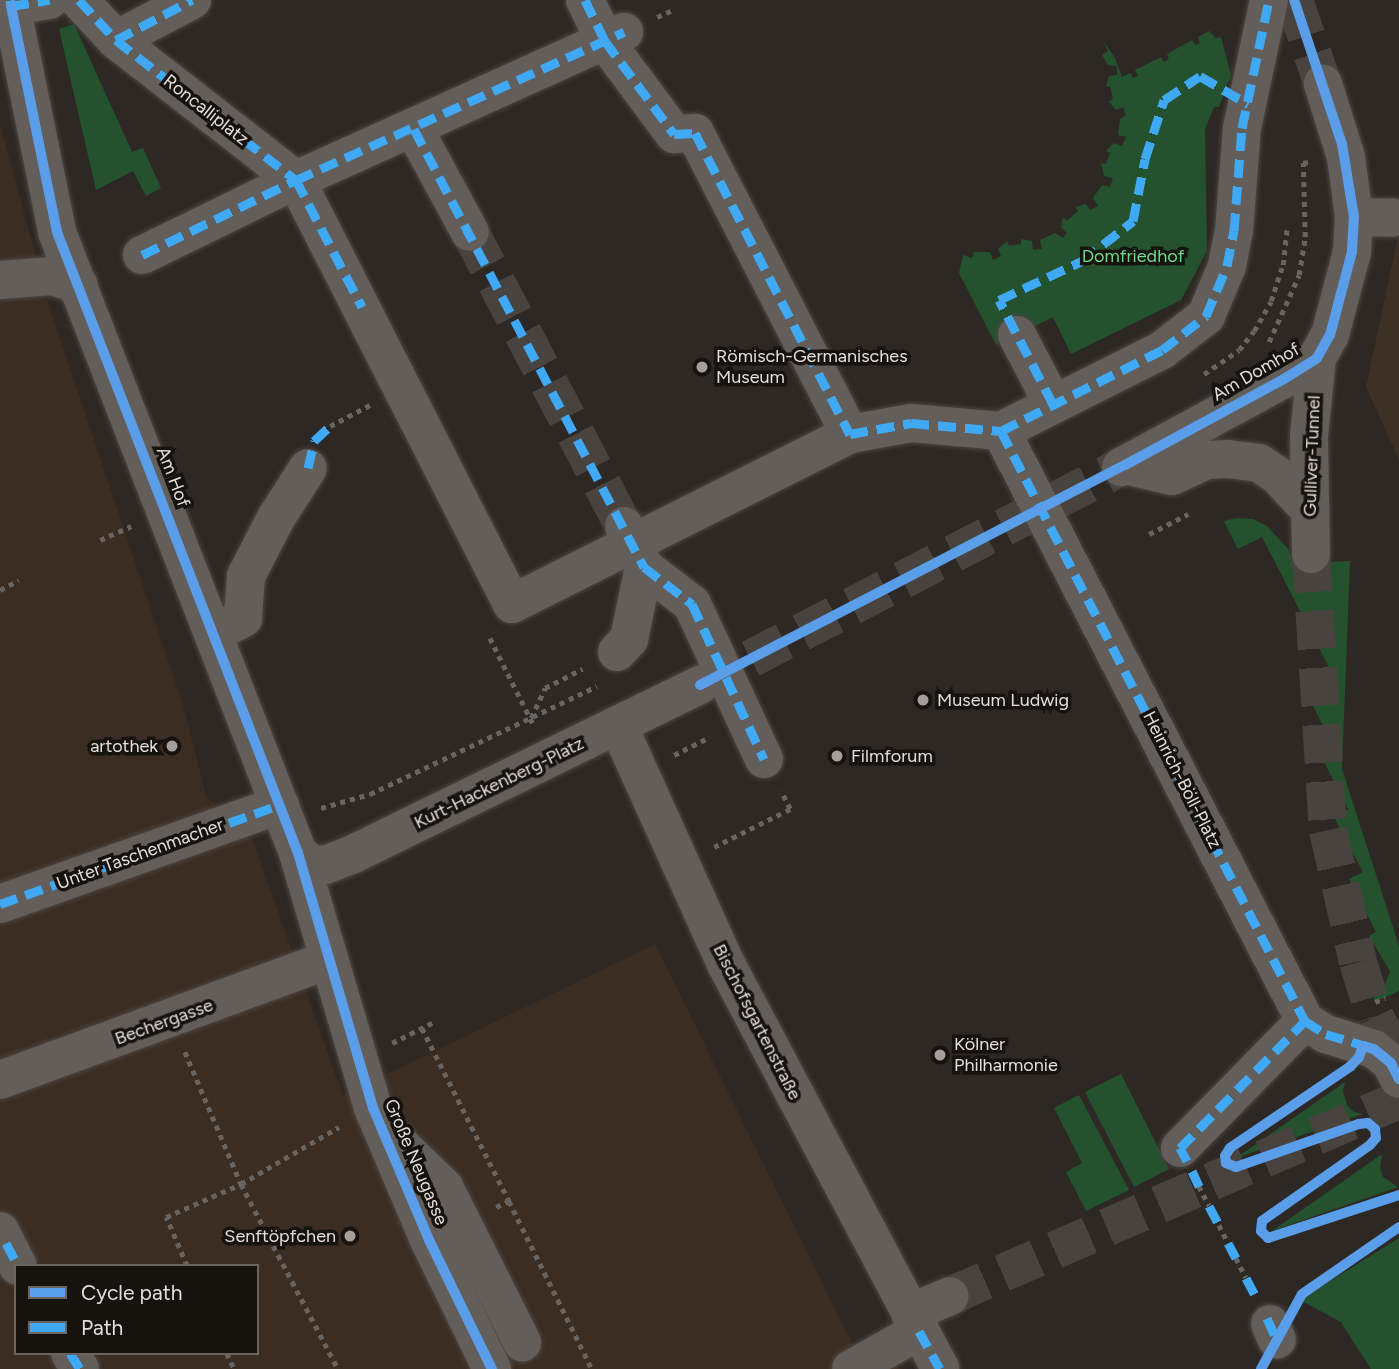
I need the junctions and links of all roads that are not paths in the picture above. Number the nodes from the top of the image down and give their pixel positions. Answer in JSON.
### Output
{"nodes":[{"id":1,"x":50,"y":0,"type":"edge"},
{"id":2,"x":79,"y":0,"type":"edge"},
{"id":3,"x":192,"y":0,"type":"edge"},
{"id":4,"x":585,"y":0,"type":"edge"},
{"id":5,"x":1269,"y":0,"type":"edge"},
{"id":6,"x":10,"y":3,"type":"edge"},
{"id":7,"x":614,"y":37,"type":"junction"},
{"id":8,"x":116,"y":40,"type":"junction"},
{"id":9,"x":0,"y":56,"type":"edge"},
{"id":10,"x":1323,"y":83,"type":"tunnel mouth"},
{"id":11,"x":32,"y":104,"type":"junction"},
{"id":12,"x":414,"y":129,"type":"junction"},
{"id":13,"x":296,"y":180,"type":"junction"},
{"id":14,"x":1354,"y":217,"type":"junction"},
{"id":15,"x":1393,"y":218,"type":"dead end"},
{"id":16,"x":470,"y":232,"type":"tunnel mouth"},
{"id":17,"x":142,"y":256,"type":"dead end"},
{"id":18,"x":0,"y":281,"type":"edge"},
{"id":19,"x":79,"y":285,"type":"junction"},
{"id":20,"x":1017,"y":335,"type":"dead end"},
{"id":21,"x":1317,"y":358,"type":"junction"},
{"id":22,"x":1053,"y":404,"type":"junction"},
{"id":23,"x":1001,"y":430,"type":"junction"},
{"id":24,"x":850,"y":434,"type":"junction"},
{"id":25,"x":308,"y":468,"type":"dead end"},
{"id":26,"x":1308,"y":508,"type":"junction"},
{"id":27,"x":634,"y":546,"type":"junction"},
{"id":28,"x":1311,"y":554,"type":"tunnel mouth"},
{"id":29,"x":214,"y":634,"type":"junction"},
{"id":30,"x":617,"y":652,"type":"dead end"},
{"id":31,"x":700,"y":685,"type":"tunnel mouth"},
{"id":32,"x":618,"y":725,"type":"junction"},
{"id":33,"x":764,"y":759,"type":"road end"},
{"id":34,"x":280,"y":805,"type":"junction"},
{"id":35,"x":298,"y":853,"type":"junction"},
{"id":36,"x":0,"y":904,"type":"edge"},
{"id":37,"x":328,"y":960,"type":"junction"},
{"id":38,"x":1305,"y":1021,"type":"junction"},
{"id":39,"x":1399,"y":1079,"type":"edge"},
{"id":40,"x":0,"y":1080,"type":"edge"},
{"id":41,"x":364,"y":1124,"type":"junction"},
{"id":42,"x":1180,"y":1148,"type":"dead end"},
{"id":43,"x":950,"y":1296,"type":"tunnel mouth"},
{"id":44,"x":914,"y":1322,"type":"junction"},
{"id":45,"x":522,"y":1342,"type":"dead end"},
{"id":46,"x":492,"y":1369,"type":"edge"},
{"id":47,"x":851,"y":1369,"type":"edge"},
{"id":48,"x":940,"y":1369,"type":"edge"}],
"edges":[{"from":1,"to":6,"type":"street"},
{"from":2,"to":8,"type":"street","name":"Roncalliplatz"},
{"from":3,"to":8,"type":"street"},
{"from":4,"to":7,"type":"street"},
{"from":5,"to":22,"type":"street"},
{"from":6,"to":11,"type":"street","name":"Am Hof"},
{"from":7,"to":12,"type":"street"},
{"from":7,"to":24,"type":"street"},
{"from":8,"to":13,"type":"street","name":"Roncalliplatz"},
{"from":9,"to":11,"type":"street"},
{"from":10,"to":14,"type":"street","name":"Am Domhof"},
{"from":11,"to":19,"type":"street","name":"Am Hof"},
{"from":12,"to":13,"type":"street"},
{"from":12,"to":16,"type":"street"},
{"from":13,"to":17,"type":"street"},
{"from":13,"to":27,"type":"street","name":"Roncalliplatz"},
{"from":14,"to":15,"type":"street"},
{"from":14,"to":21,"type":"street","name":"Am Domhof"},
{"from":18,"to":19,"type":"street"},
{"from":19,"to":29,"type":"street","name":"Am Hof"},
{"from":20,"to":22,"type":"street"},
{"from":21,"to":26,"type":"street","name":"Gulliver-Tunnel"},
{"from":21,"to":26,"type":"street","name":"Am Domhof"},
{"from":22,"to":23,"type":"street"},
{"from":23,"to":24,"type":"street"},
{"from":23,"to":38,"type":"street","name":"Heinrich-Böll-Platz"},
{"from":24,"to":27,"type":"street"},
{"from":25,"to":29,"type":"street"},
{"from":26,"to":28,"type":"street","name":"Gulliver-Tunnel"},
{"from":27,"to":30,"type":"street"},
{"from":27,"to":33,"type":"street"},
{"from":29,"to":34,"type":"street","name":"Am Hof"},
{"from":31,"to":32,"type":"street","name":"Kurt-Hackenberg-Platz"},
{"from":32,"to":35,"type":"street","name":"Kurt-Hackenberg-Platz"},
{"from":32,"to":44,"type":"street","name":"Bischofsgartenstraße"},
{"from":34,"to":35,"type":"street","name":"Am Hof"},
{"from":34,"to":36,"type":"street","name":"Unter Taschenmacher"},
{"from":35,"to":37,"type":"street","name":"Am Hof"},
{"from":37,"to":40,"type":"street","name":"Bechergasse"},
{"from":37,"to":41,"type":"street","name":"Große Neugasse"},
{"from":38,"to":39,"type":"street"},
{"from":38,"to":42,"type":"street"},
{"from":41,"to":45,"type":"street"},
{"from":41,"to":46,"type":"street","name":"Große Neugasse"},
{"from":43,"to":44,"type":"street"},
{"from":44,"to":47,"type":"street"},
{"from":44,"to":48,"type":"street","name":"Bischofsgartenstraße"}]}
